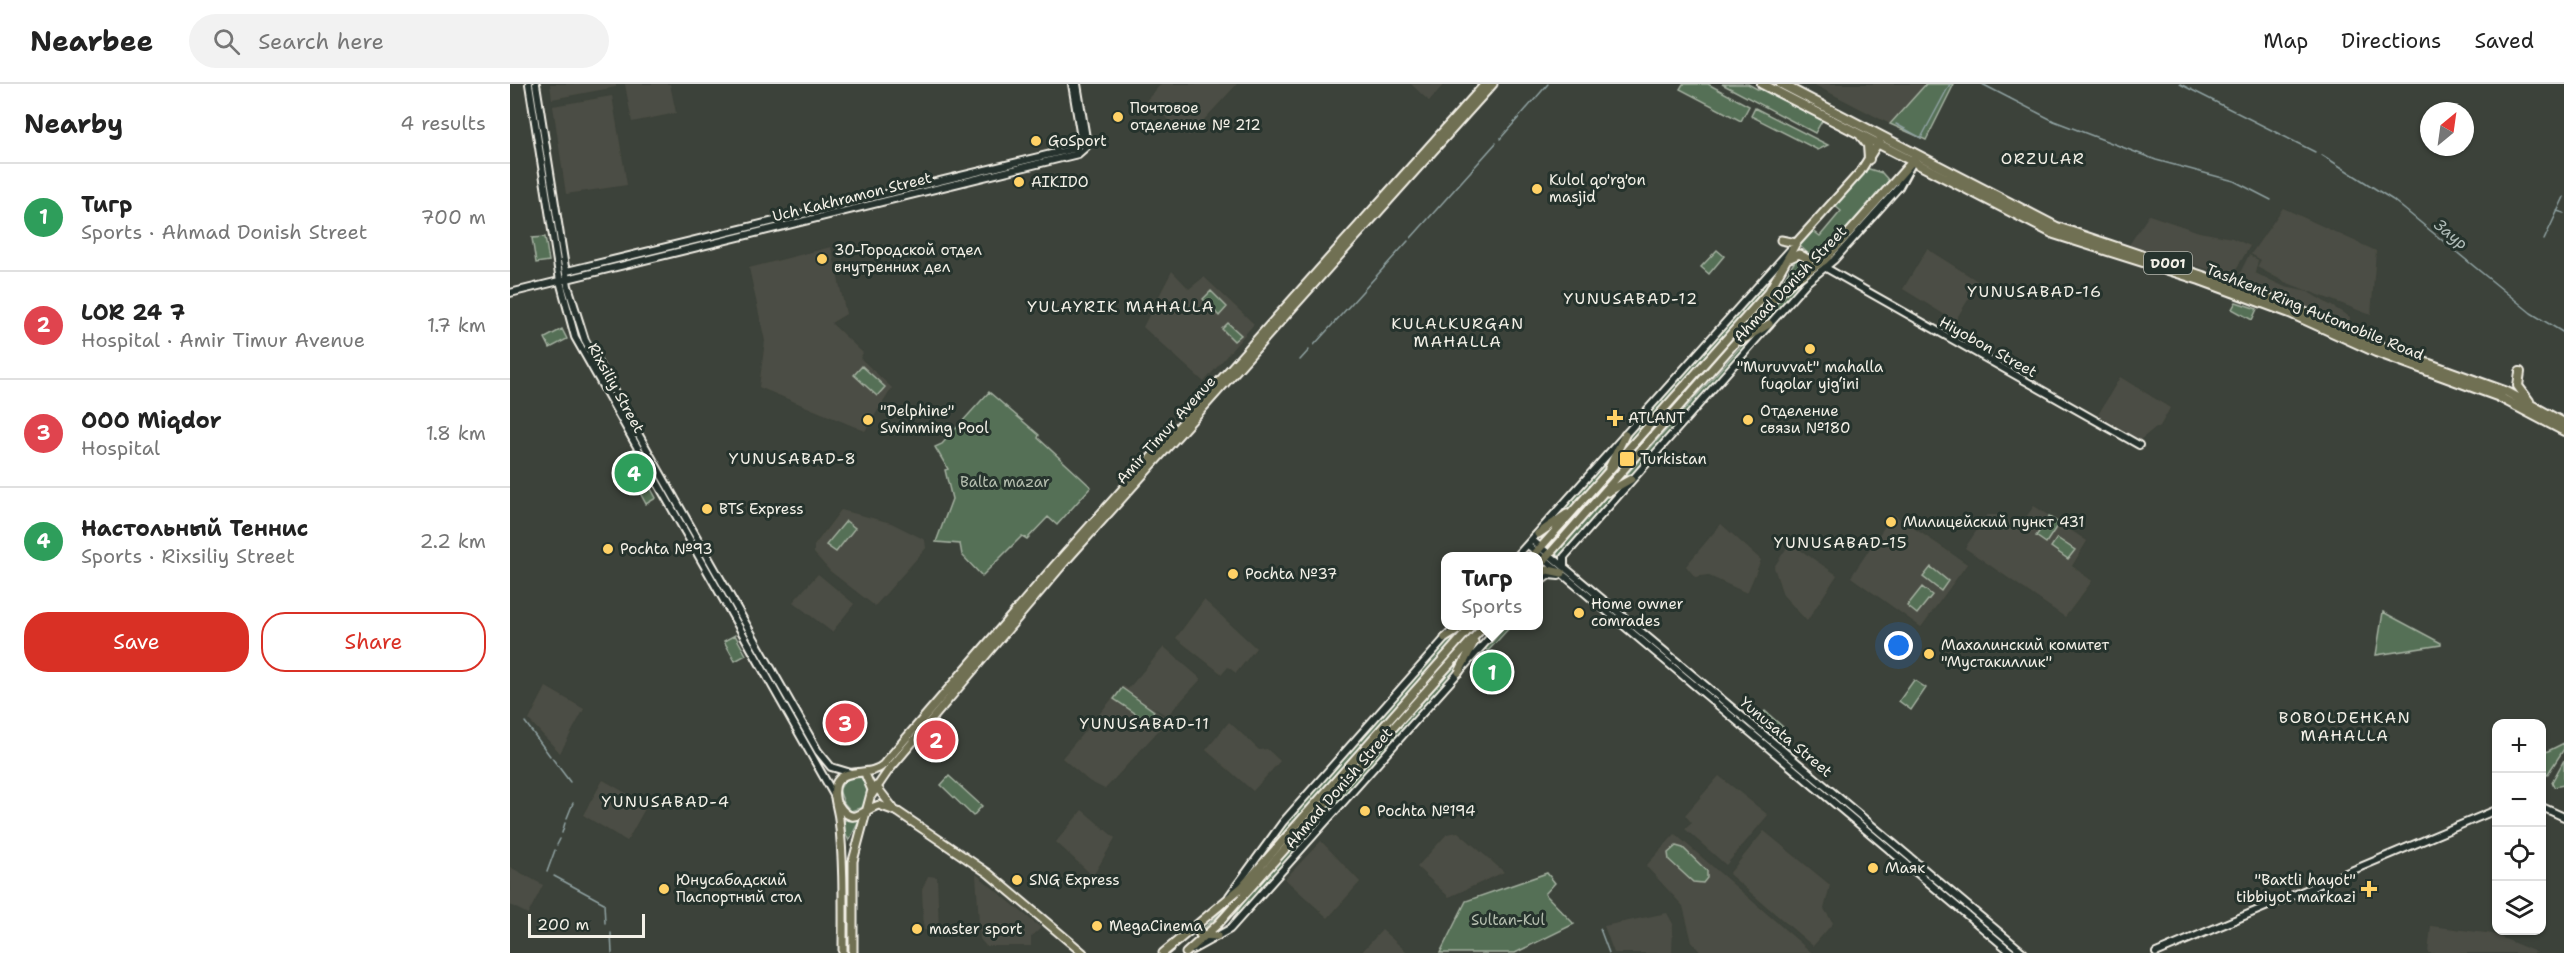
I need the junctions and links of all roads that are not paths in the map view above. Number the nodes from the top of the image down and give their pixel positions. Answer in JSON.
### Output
{"nodes":[{"id":1,"x":529,"y":84,"type":"edge"},
{"id":2,"x":536,"y":84,"type":"edge"},
{"id":3,"x":1072,"y":84,"type":"edge"},
{"id":4,"x":1485,"y":84,"type":"edge"},
{"id":5,"x":1493,"y":84,"type":"edge"},
{"id":6,"x":1762,"y":84,"type":"edge"},
{"id":7,"x":1781,"y":84,"type":"edge"},
{"id":8,"x":1076,"y":89,"type":"edge"},
{"id":9,"x":1857,"y":133,"type":"junction"},
{"id":10,"x":541,"y":137,"type":"junction"},
{"id":11,"x":1880,"y":140,"type":"junction"},
{"id":12,"x":1915,"y":158,"type":"junction"},
{"id":13,"x":1868,"y":160,"type":"junction"},
{"id":14,"x":1026,"y":164,"type":"junction"},
{"id":15,"x":558,"y":219,"type":"junction"},
{"id":16,"x":550,"y":220,"type":"junction"},
{"id":17,"x":1854,"y":229,"type":"junction"},
{"id":18,"x":1781,"y":240,"type":"dead end"},
{"id":19,"x":1796,"y":243,"type":"junction"},
{"id":20,"x":1847,"y":244,"type":"junction"},
{"id":21,"x":682,"y":247,"type":"junction"},
{"id":22,"x":1788,"y":260,"type":"junction"},
{"id":23,"x":1826,"y":268,"type":"junction"},
{"id":24,"x":567,"y":271,"type":"junction"},
{"id":25,"x":1805,"y":272,"type":"junction"},
{"id":26,"x":563,"y":280,"type":"junction"},
{"id":27,"x":510,"y":293,"type":"edge"},
{"id":28,"x":1769,"y":324,"type":"junction"},
{"id":29,"x":2330,"y":327,"type":"junction"},
{"id":30,"x":1729,"y":350,"type":"junction"},
{"id":31,"x":591,"y":352,"type":"junction"},
{"id":32,"x":584,"y":356,"type":"junction"},
{"id":33,"x":2520,"y":372,"type":"dead end"},
{"id":34,"x":2534,"y":406,"type":"junction"},
{"id":35,"x":2564,"y":423,"type":"edge"},
{"id":36,"x":2564,"y":431,"type":"edge"},
{"id":37,"x":1625,"y":435,"type":"junction"},
{"id":38,"x":2139,"y":445,"type":"dead end"},
{"id":39,"x":1605,"y":475,"type":"junction"},
{"id":40,"x":1631,"y":479,"type":"junction"},
{"id":41,"x":1604,"y":494,"type":"junction"},
{"id":42,"x":1576,"y":508,"type":"junction"},
{"id":43,"x":684,"y":516,"type":"junction"},
{"id":44,"x":677,"y":520,"type":"junction"},
{"id":45,"x":1538,"y":534,"type":"junction"},
{"id":46,"x":1530,"y":542,"type":"junction"},
{"id":47,"x":1521,"y":552,"type":"edge"},
{"id":48,"x":1537,"y":552,"type":"edge"},
{"id":49,"x":1543,"y":555,"type":"edge"},
{"id":50,"x":1547,"y":557,"type":"junction"},
{"id":51,"x":1543,"y":562,"type":"edge"},
{"id":52,"x":1564,"y":571,"type":"junction"},
{"id":53,"x":1543,"y":576,"type":"edge"},
{"id":54,"x":1543,"y":577,"type":"edge"},
{"id":55,"x":1570,"y":580,"type":"junction"},
{"id":56,"x":1452,"y":630,"type":"edge"},
{"id":57,"x":1458,"y":630,"type":"edge"},
{"id":58,"x":1468,"y":630,"type":"edge"},
{"id":59,"x":1480,"y":630,"type":"edge"},
{"id":60,"x":1481,"y":630,"type":"edge"},
{"id":61,"x":1496,"y":630,"type":"edge"},
{"id":62,"x":1445,"y":638,"type":"junction"},
{"id":63,"x":1459,"y":672,"type":"junction"},
{"id":64,"x":803,"y":725,"type":"junction"},
{"id":65,"x":796,"y":729,"type":"junction"},
{"id":66,"x":854,"y":774,"type":"junction"},
{"id":67,"x":866,"y":776,"type":"junction"},
{"id":68,"x":877,"y":787,"type":"junction"},
{"id":69,"x":871,"y":796,"type":"junction"},
{"id":70,"x":836,"y":799,"type":"junction"},
{"id":71,"x":2546,"y":809,"type":"edge"},
{"id":72,"x":898,"y":812,"type":"junction"},
{"id":73,"x":2492,"y":812,"type":"edge"},
{"id":74,"x":866,"y":813,"type":"junction"},
{"id":75,"x":2564,"y":817,"type":"edge"},
{"id":76,"x":1221,"y":906,"type":"junction"},
{"id":77,"x":1197,"y":926,"type":"junction"},
{"id":78,"x":1205,"y":936,"type":"junction"},
{"id":79,"x":1217,"y":936,"type":"junction"},
{"id":80,"x":843,"y":943,"type":"junction"},
{"id":81,"x":853,"y":944,"type":"junction"},
{"id":82,"x":843,"y":953,"type":"edge"},
{"id":83,"x":853,"y":953,"type":"edge"},
{"id":84,"x":1083,"y":953,"type":"edge"},
{"id":85,"x":1163,"y":953,"type":"edge"},
{"id":86,"x":1186,"y":953,"type":"edge"},
{"id":87,"x":2012,"y":953,"type":"edge"},
{"id":88,"x":2024,"y":953,"type":"edge"},
{"id":89,"x":2156,"y":953,"type":"edge"}],
"edges":[{"from":1,"to":10,"type":"main road","name":"Rixsiliy Street"},
{"from":2,"to":10,"type":"main road","name":"Rixsiliy Street"},
{"from":3,"to":8,"type":"main road","name":"Uch Kakhramon Street"},
{"from":4,"to":66,"type":"main road","name":"Amir Timur Avenue"},
{"from":5,"to":68,"type":"main road","name":"Amir Timur Avenue"},
{"from":6,"to":9,"type":"highway","name":"Tashkent Ring Automobile Road","number":"D001"},
{"from":7,"to":11,"type":"highway","name":"Tashkent Ring Automobile Road","number":"D001"},
{"from":8,"to":14,"type":"main road","name":"Uch Kakhramon Street"},
{"from":9,"to":11,"type":"highway","name":"Tashkent Ring Automobile Road","number":"D001"},
{"from":9,"to":13,"type":"highway"},
{"from":10,"to":15,"type":"main road","name":"Rixsiliy Street"},
{"from":10,"to":16,"type":"main road","name":"Rixsiliy Street"},
{"from":11,"to":12,"type":"highway","name":"Tashkent Ring Automobile Road","number":"D001"},
{"from":11,"to":13,"type":"main road","name":"Ahmad Donish Street"},
{"from":12,"to":17,"type":"main road","name":"Ahmad Donish Street"},
{"from":12,"to":20,"type":"main road","name":"Ahmad Donish Street"},
{"from":12,"to":29,"type":"highway","name":"Tashkent Ring Automobile Road","number":"D001"},
{"from":13,"to":19,"type":"main road","name":"Ahmad Donish Street"},
{"from":14,"to":21,"type":"main road","name":"Uch Kakhramon Street"},
{"from":14,"to":21,"type":"main road","name":"Uch Kakhramon Street"},
{"from":15,"to":16,"type":"main road"},
{"from":15,"to":24,"type":"main road","name":"Rixsiliy Street"},
{"from":16,"to":26,"type":"main road","name":"Rixsiliy Street"},
{"from":17,"to":20,"type":"main road"},
{"from":17,"to":25,"type":"main road","name":"Ahmad Donish Street"},
{"from":18,"to":19,"type":"main road"},
{"from":19,"to":22,"type":"main road","name":"Ahmad Donish Street"},
{"from":19,"to":37,"type":"main road","name":"Ahmad Donish Street"},
{"from":20,"to":23,"type":"main road","name":"Ahmad Donish Street"},
{"from":21,"to":24,"type":"main road","name":"Uch Kakhramon Street"},
{"from":21,"to":26,"type":"main road","name":"Uch Kakhramon Street"},
{"from":22,"to":25,"type":"main road","name":"Ahmad Donish Street"},
{"from":22,"to":39,"type":"main road","name":"Ahmad Donish Street"},
{"from":23,"to":28,"type":"main road","name":"Ahmad Donish Street"},
{"from":23,"to":38,"type":"main road","name":"Hiyobon Street"},
{"from":24,"to":26,"type":"main road","name":"Rixsiliy Street"},
{"from":25,"to":30,"type":"main road","name":"Ahmad Donish Street"},
{"from":26,"to":27,"type":"main road","name":"Uch Kakhramon Street"},
{"from":26,"to":31,"type":"main road","name":"Rixsiliy Street"},
{"from":26,"to":32,"type":"main road","name":"Rixsiliy Street"},
{"from":28,"to":30,"type":"main road"},
{"from":28,"to":40,"type":"main road","name":"Ahmad Donish Street"},
{"from":29,"to":34,"type":"highway","name":"Tashkent Ring Automobile Road","number":"D001"},
{"from":29,"to":36,"type":"highway","name":"Tashkent Ring Automobile Road","number":"D001"},
{"from":30,"to":41,"type":"main road","name":"Ahmad Donish Street"},
{"from":31,"to":32,"type":"main road"},
{"from":31,"to":43,"type":"main road","name":"Rixsiliy Street"},
{"from":32,"to":44,"type":"main road","name":"Rixsiliy Street"},
{"from":33,"to":34,"type":"highway"},
{"from":34,"to":35,"type":"highway","name":"Tashkent Ring Automobile Road","number":"D001"},
{"from":37,"to":39,"type":"main road"},
{"from":37,"to":45,"type":"main road","name":"Ahmad Donish Street"},
{"from":39,"to":42,"type":"main road","name":"Ahmad Donish Street"},
{"from":40,"to":41,"type":"main road"},
{"from":40,"to":52,"type":"main road","name":"Ahmad Donish Street"},
{"from":41,"to":50,"type":"main road","name":"Ahmad Donish Street"},
{"from":42,"to":45,"type":"main road"},
{"from":42,"to":48,"type":"main road","name":"Ahmad Donish Street"},
{"from":43,"to":44,"type":"main road"},
{"from":43,"to":64,"type":"main road","name":"Rixsiliy Street"},
{"from":44,"to":65,"type":"main road","name":"Rixsiliy Street"},
{"from":45,"to":46,"type":"main road","name":"Ahmad Donish Street"},
{"from":46,"to":47,"type":"main road","name":"Ahmad Donish Street"},
{"from":46,"to":48,"type":"main road","name":"Yunusata Street"},
{"from":49,"to":50,"type":"main road","name":"Yunusata Street"},
{"from":50,"to":51,"type":"main road","name":"Ahmad Donish Street"},
{"from":50,"to":52,"type":"main road","name":"Yunusata Street"},
{"from":52,"to":53,"type":"main road"},
{"from":52,"to":55,"type":"main road"},
{"from":52,"to":88,"type":"main road","name":"Yunusata Street"},
{"from":54,"to":55,"type":"main road"},
{"from":55,"to":87,"type":"main road","name":"Yunusata Street"},
{"from":56,"to":62,"type":"main road","name":"Ahmad Donish Street"},
{"from":57,"to":62,"type":"main road"},
{"from":58,"to":76,"type":"main road","name":"Ahmad Donish Street"},
{"from":59,"to":78,"type":"main road","name":"Ahmad Donish Street"},
{"from":60,"to":63,"type":"main road"},
{"from":61,"to":63,"type":"main road","name":"Ahmad Donish Street"},
{"from":62,"to":76,"type":"main road","name":"Ahmad Donish Street"},
{"from":63,"to":79,"type":"main road","name":"Ahmad Donish Street"},
{"from":64,"to":65,"type":"main road"},
{"from":64,"to":66,"type":"main road","name":"Rixsiliy Street"},
{"from":65,"to":70,"type":"main road","name":"Rixsiliy Street"},
{"from":66,"to":67,"type":"main road"},
{"from":66,"to":70,"type":"main road"},
{"from":67,"to":68,"type":"main road"},
{"from":67,"to":69,"type":"main road"},
{"from":68,"to":69,"type":"main road"},
{"from":68,"to":72,"type":"main road"},
{"from":69,"to":74,"type":"main road"},
{"from":70,"to":74,"type":"main road"},
{"from":70,"to":80,"type":"main road"},
{"from":71,"to":75,"type":"main road"},
{"from":72,"to":74,"type":"main road"},
{"from":72,"to":84,"type":"main road"},
{"from":73,"to":89,"type":"main road"},
{"from":74,"to":81,"type":"main road"},
{"from":76,"to":77,"type":"main road","name":"Ahmad Donish Street"},
{"from":77,"to":78,"type":"main road"},
{"from":77,"to":85,"type":"main road","name":"Ahmad Donish Street"},
{"from":78,"to":79,"type":"main road"},
{"from":78,"to":86,"type":"main road","name":"Ahmad Donish Street"},
{"from":79,"to":86,"type":"main road","name":"Ahmad Donish Street"},
{"from":80,"to":81,"type":"main road"},
{"from":80,"to":82,"type":"main road"},
{"from":81,"to":83,"type":"main road"}]}
